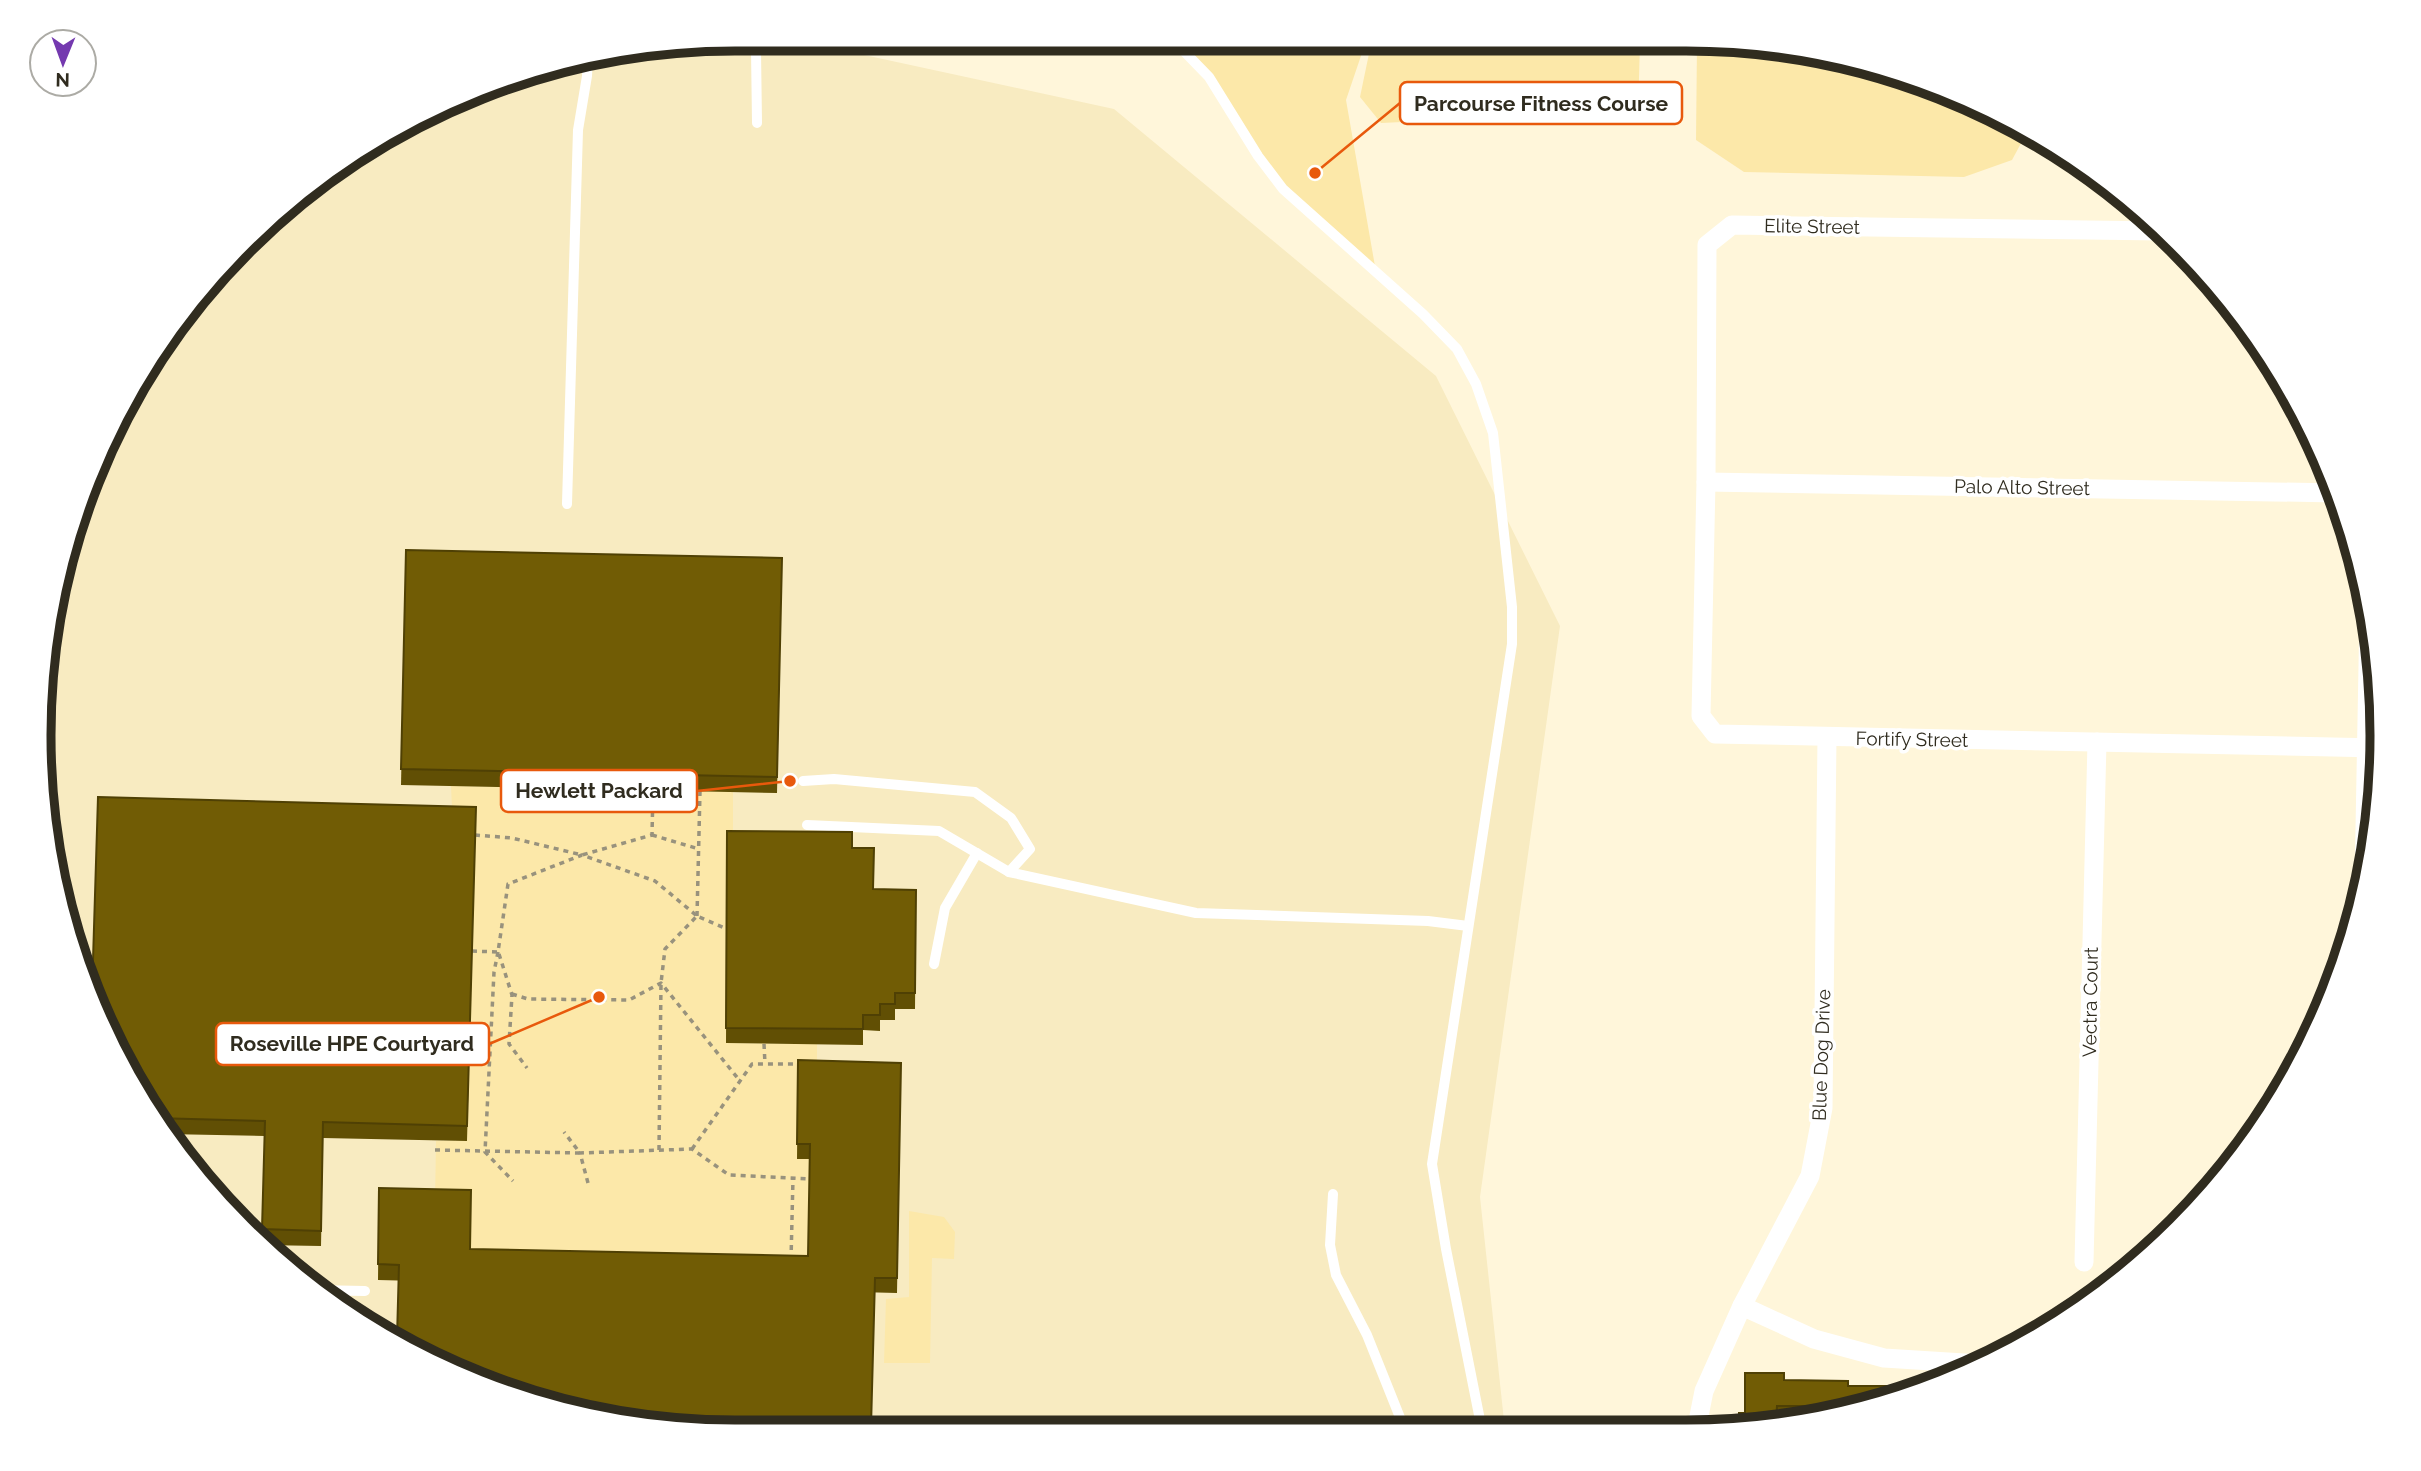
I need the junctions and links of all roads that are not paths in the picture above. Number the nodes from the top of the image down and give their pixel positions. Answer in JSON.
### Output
{"nodes":[{"id":1,"x":756,"y":51,"type":"edge"},
{"id":2,"x":1184,"y":51,"type":"edge"},
{"id":3,"x":587,"y":67,"type":"edge"},
{"id":4,"x":757,"y":123,"type":"dead end"},
{"id":5,"x":2148,"y":231,"type":"edge"},
{"id":6,"x":1706,"y":482,"type":"junction"},
{"id":7,"x":2326,"y":493,"type":"edge"},
{"id":8,"x":567,"y":504,"type":"dead end"},
{"id":9,"x":1827,"y":737,"type":"junction"},
{"id":10,"x":2097,"y":742,"type":"junction"},
{"id":11,"x":2370,"y":748,"type":"edge"},
{"id":12,"x":803,"y":781,"type":"dead end"},
{"id":13,"x":807,"y":825,"type":"dead end"},
{"id":14,"x":977,"y":853,"type":"junction"},
{"id":15,"x":1009,"y":872,"type":"junction"},
{"id":16,"x":1468,"y":926,"type":"junction"},
{"id":17,"x":934,"y":964,"type":"dead end"},
{"id":18,"x":1333,"y":1194,"type":"dead end"},
{"id":19,"x":2084,"y":1262,"type":"dead end"},
{"id":20,"x":334,"y":1290,"type":"edge"},
{"id":21,"x":365,"y":1290,"type":"dead end"},
{"id":22,"x":1742,"y":1306,"type":"junction"},
{"id":23,"x":1960,"y":1363,"type":"edge"},
{"id":24,"x":1401,"y":1420,"type":"edge"},
{"id":25,"x":1480,"y":1420,"type":"edge"},
{"id":26,"x":1698,"y":1420,"type":"edge"}],
"edges":[{"from":1,"to":4,"type":"lane"},
{"from":2,"to":16,"type":"lane"},
{"from":3,"to":8,"type":"lane"},
{"from":5,"to":6,"type":"street","name":"Elite Street"},
{"from":6,"to":7,"type":"street","name":"Palo Alto Street"},
{"from":6,"to":9,"type":"street","name":"Fortify Street"},
{"from":9,"to":10,"type":"street","name":"Fortify Street"},
{"from":9,"to":22,"type":"street","name":"Blue Dog Drive"},
{"from":10,"to":11,"type":"street","name":"Fortify Street"},
{"from":10,"to":19,"type":"street","name":"Vectra Court"},
{"from":12,"to":15,"type":"lane"},
{"from":13,"to":14,"type":"lane"},
{"from":14,"to":15,"type":"lane"},
{"from":14,"to":17,"type":"lane"},
{"from":15,"to":16,"type":"lane"},
{"from":16,"to":25,"type":"lane"},
{"from":18,"to":24,"type":"lane"},
{"from":20,"to":21,"type":"lane"},
{"from":22,"to":23,"type":"street"},
{"from":22,"to":26,"type":"street","name":"Blue Dog Drive"}]}
